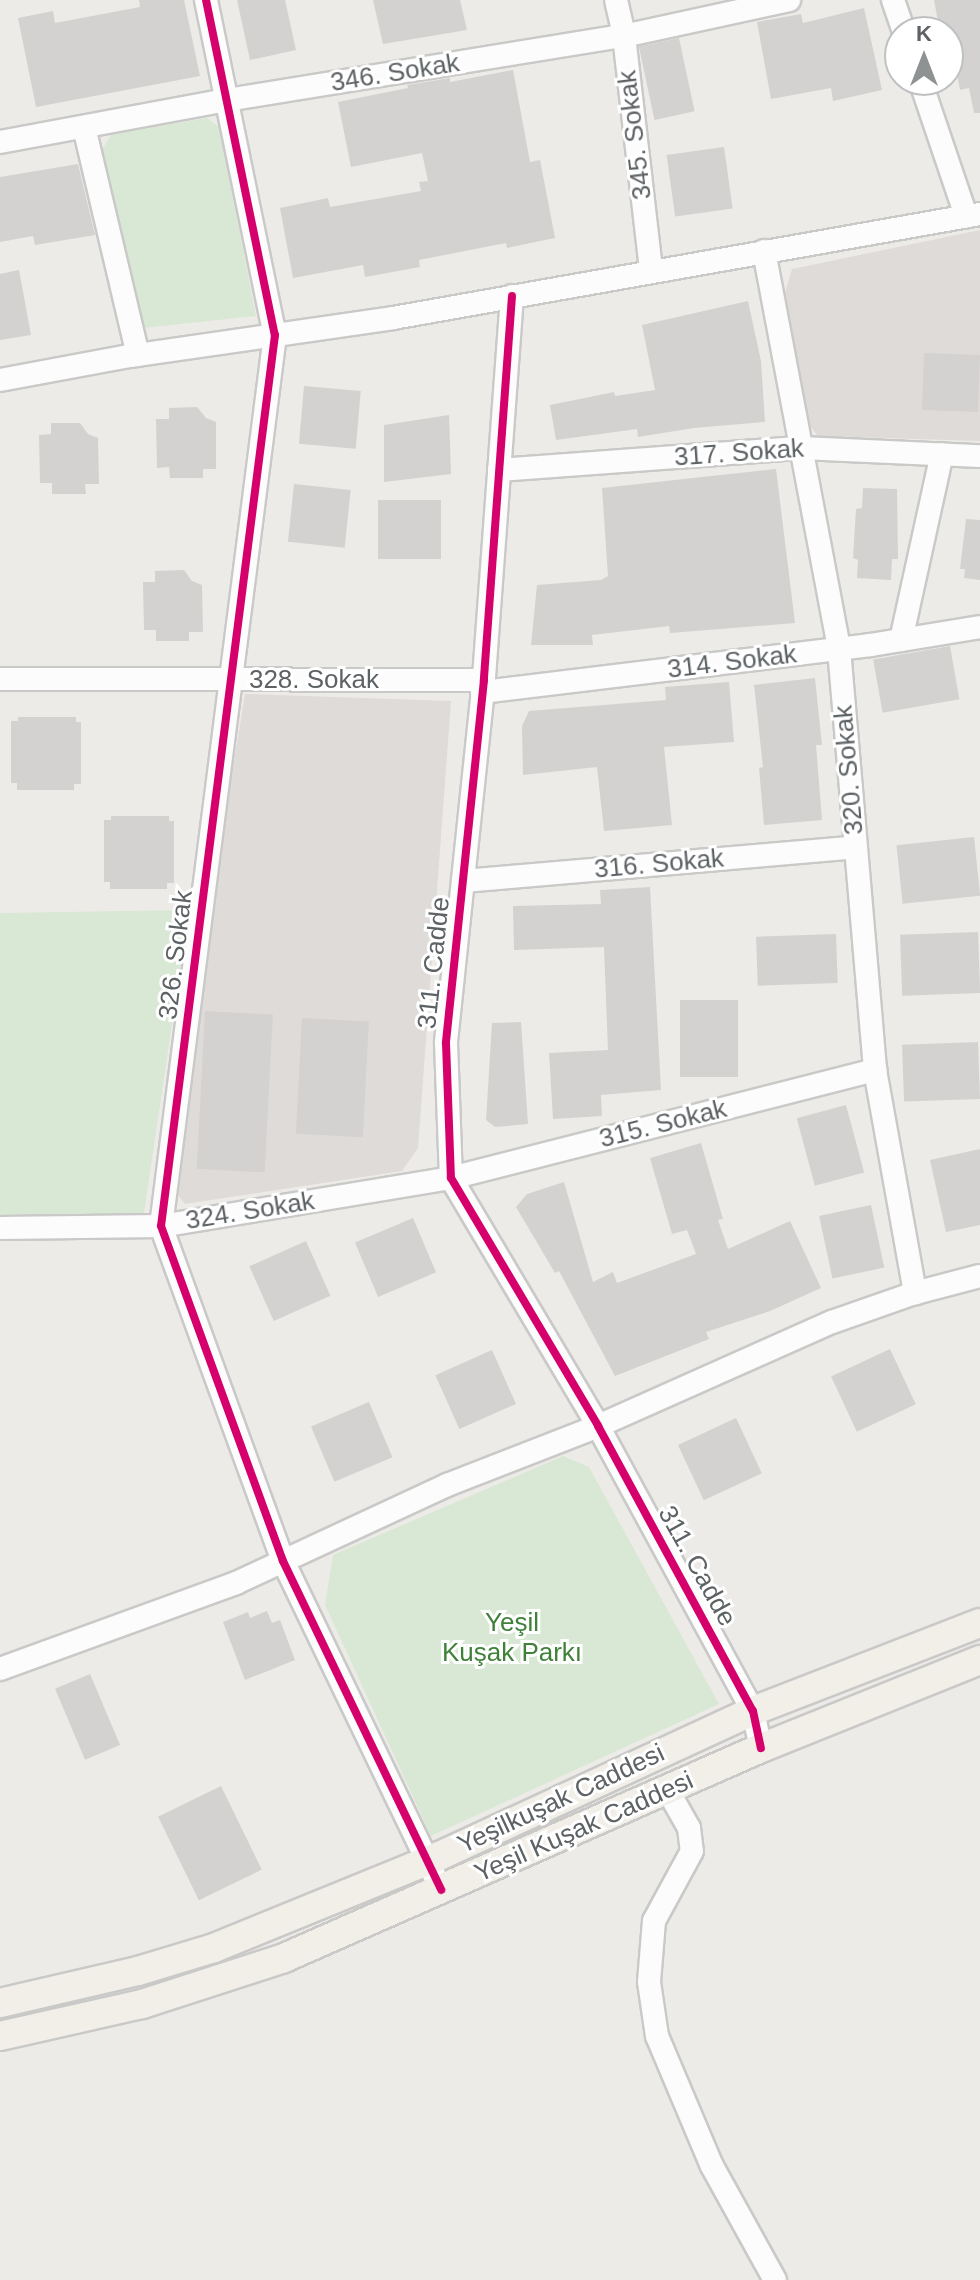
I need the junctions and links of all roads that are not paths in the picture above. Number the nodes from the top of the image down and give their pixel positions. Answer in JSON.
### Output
{"nodes":[{"id":1,"x":206,"y":0,"type":"edge"},
{"id":2,"x":616,"y":0,"type":"edge"},
{"id":3,"x":789,"y":0,"type":"edge"},
{"id":4,"x":624,"y":36,"type":"junction"},
{"id":5,"x":926,"y":96,"type":"edge"},
{"id":6,"x":227,"y":100,"type":"junction"},
{"id":7,"x":84,"y":127,"type":"junction"},
{"id":8,"x":0,"y":142,"type":"edge"},
{"id":9,"x":973,"y":215,"type":"edge"},
{"id":10,"x":764,"y":251,"type":"junction"},
{"id":11,"x":651,"y":271,"type":"junction"},
{"id":12,"x":512,"y":296,"type":"junction"},
{"id":13,"x":275,"y":335,"type":"junction"},
{"id":14,"x":138,"y":355,"type":"junction"},
{"id":15,"x":0,"y":380,"type":"edge"},
{"id":16,"x":801,"y":448,"type":"junction"},
{"id":17,"x":942,"y":454,"type":"junction"},
{"id":18,"x":980,"y":456,"type":"edge"},
{"id":19,"x":499,"y":470,"type":"junction"},
{"id":20,"x":980,"y":627,"type":"edge"},
{"id":21,"x":901,"y":640,"type":"junction"},
{"id":22,"x":839,"y":649,"type":"junction"},
{"id":23,"x":0,"y":679,"type":"edge"},
{"id":24,"x":232,"y":680,"type":"junction"},
{"id":25,"x":483,"y":686,"type":"junction"},
{"id":26,"x":856,"y":847,"type":"junction"},
{"id":27,"x":463,"y":881,"type":"junction"},
{"id":28,"x":875,"y":1070,"type":"junction"},
{"id":29,"x":451,"y":1178,"type":"junction"},
{"id":30,"x":161,"y":1226,"type":"junction"},
{"id":31,"x":0,"y":1228,"type":"edge"},
{"id":32,"x":980,"y":1276,"type":"edge"},
{"id":33,"x":915,"y":1293,"type":"junction"},
{"id":34,"x":598,"y":1426,"type":"junction"},
{"id":35,"x":283,"y":1561,"type":"junction"},
{"id":36,"x":980,"y":1623,"type":"edge"},
{"id":37,"x":980,"y":1660,"type":"edge"},
{"id":38,"x":0,"y":1669,"type":"edge"},
{"id":39,"x":753,"y":1711,"type":"junction"},
{"id":40,"x":761,"y":1748,"type":"junction"},
{"id":41,"x":667,"y":1789,"type":"junction"},
{"id":42,"x":425,"y":1862,"type":"junction"},
{"id":43,"x":441,"y":1890,"type":"junction"},
{"id":44,"x":0,"y":2003,"type":"edge"},
{"id":45,"x":0,"y":2036,"type":"edge"},
{"id":46,"x":775,"y":2280,"type":"edge"}],
"edges":[{"from":1,"to":6,"type":"street","name":"326. Sokak"},
{"from":2,"to":4,"type":"street","name":"345. Sokak"},
{"from":3,"to":4,"type":"street","name":"346. Sokak"},
{"from":4,"to":6,"type":"street","name":"346. Sokak"},
{"from":4,"to":11,"type":"street","name":"345. Sokak"},
{"from":5,"to":9,"type":"street"},
{"from":6,"to":7,"type":"street","name":"346. Sokak"},
{"from":6,"to":13,"type":"street","name":"326. Sokak"},
{"from":7,"to":8,"type":"street","name":"346. Sokak"},
{"from":7,"to":14,"type":"street"},
{"from":9,"to":10,"type":"street"},
{"from":10,"to":11,"type":"street"},
{"from":10,"to":16,"type":"street","name":"320. Sokak"},
{"from":11,"to":12,"type":"street"},
{"from":12,"to":13,"type":"street"},
{"from":12,"to":19,"type":"street","name":"311. Cadde"},
{"from":13,"to":14,"type":"street"},
{"from":13,"to":24,"type":"street","name":"326. Sokak"},
{"from":14,"to":15,"type":"street"},
{"from":16,"to":17,"type":"street","name":"317. Sokak"},
{"from":16,"to":19,"type":"street","name":"317. Sokak"},
{"from":16,"to":22,"type":"street","name":"320. Sokak"},
{"from":17,"to":18,"type":"street","name":"317. Sokak"},
{"from":17,"to":21,"type":"street"},
{"from":19,"to":25,"type":"street","name":"311. Cadde"},
{"from":20,"to":21,"type":"street","name":"314. Sokak"},
{"from":21,"to":22,"type":"street","name":"314. Sokak"},
{"from":22,"to":25,"type":"street","name":"314. Sokak"},
{"from":22,"to":26,"type":"street","name":"320. Sokak"},
{"from":23,"to":24,"type":"street","name":"328. Sokak"},
{"from":24,"to":25,"type":"street","name":"328. Sokak"},
{"from":24,"to":30,"type":"street","name":"326. Sokak"},
{"from":25,"to":27,"type":"street","name":"311. Cadde"},
{"from":26,"to":27,"type":"street","name":"316. Sokak"},
{"from":26,"to":28,"type":"street","name":"320. Sokak"},
{"from":27,"to":29,"type":"street","name":"311. Cadde"},
{"from":28,"to":29,"type":"street","name":"315. Sokak"},
{"from":28,"to":33,"type":"street","name":"320. Sokak"},
{"from":29,"to":30,"type":"street","name":"324. Sokak"},
{"from":29,"to":34,"type":"street","name":"311. Cadde"},
{"from":30,"to":31,"type":"street","name":"324. Sokak"},
{"from":30,"to":35,"type":"street","name":"326. Sokak"},
{"from":32,"to":33,"type":"street"},
{"from":33,"to":34,"type":"street"},
{"from":34,"to":35,"type":"street"},
{"from":34,"to":39,"type":"street","name":"311. Cadde"},
{"from":35,"to":38,"type":"street"},
{"from":35,"to":42,"type":"street","name":"326. Sokak"},
{"from":36,"to":39,"type":"main road","name":"Yeşilkuşak Caddesi"},
{"from":37,"to":40,"type":"main road","name":"Yeşil Kuşak Caddesi"},
{"from":39,"to":40,"type":"street","name":"311. Cadde"},
{"from":39,"to":42,"type":"main road","name":"Yeşilkuşak Caddesi"},
{"from":40,"to":41,"type":"main road","name":"Yeşil Kuşak Caddesi"},
{"from":41,"to":43,"type":"main road","name":"Yeşil Kuşak Caddesi"},
{"from":41,"to":46,"type":"street"},
{"from":42,"to":43,"type":"street","name":"326. Sokak"},
{"from":42,"to":44,"type":"main road","name":"Yeşilkuşak Caddesi"},
{"from":43,"to":45,"type":"main road","name":"Yeşil Kuşak Caddesi"}]}
